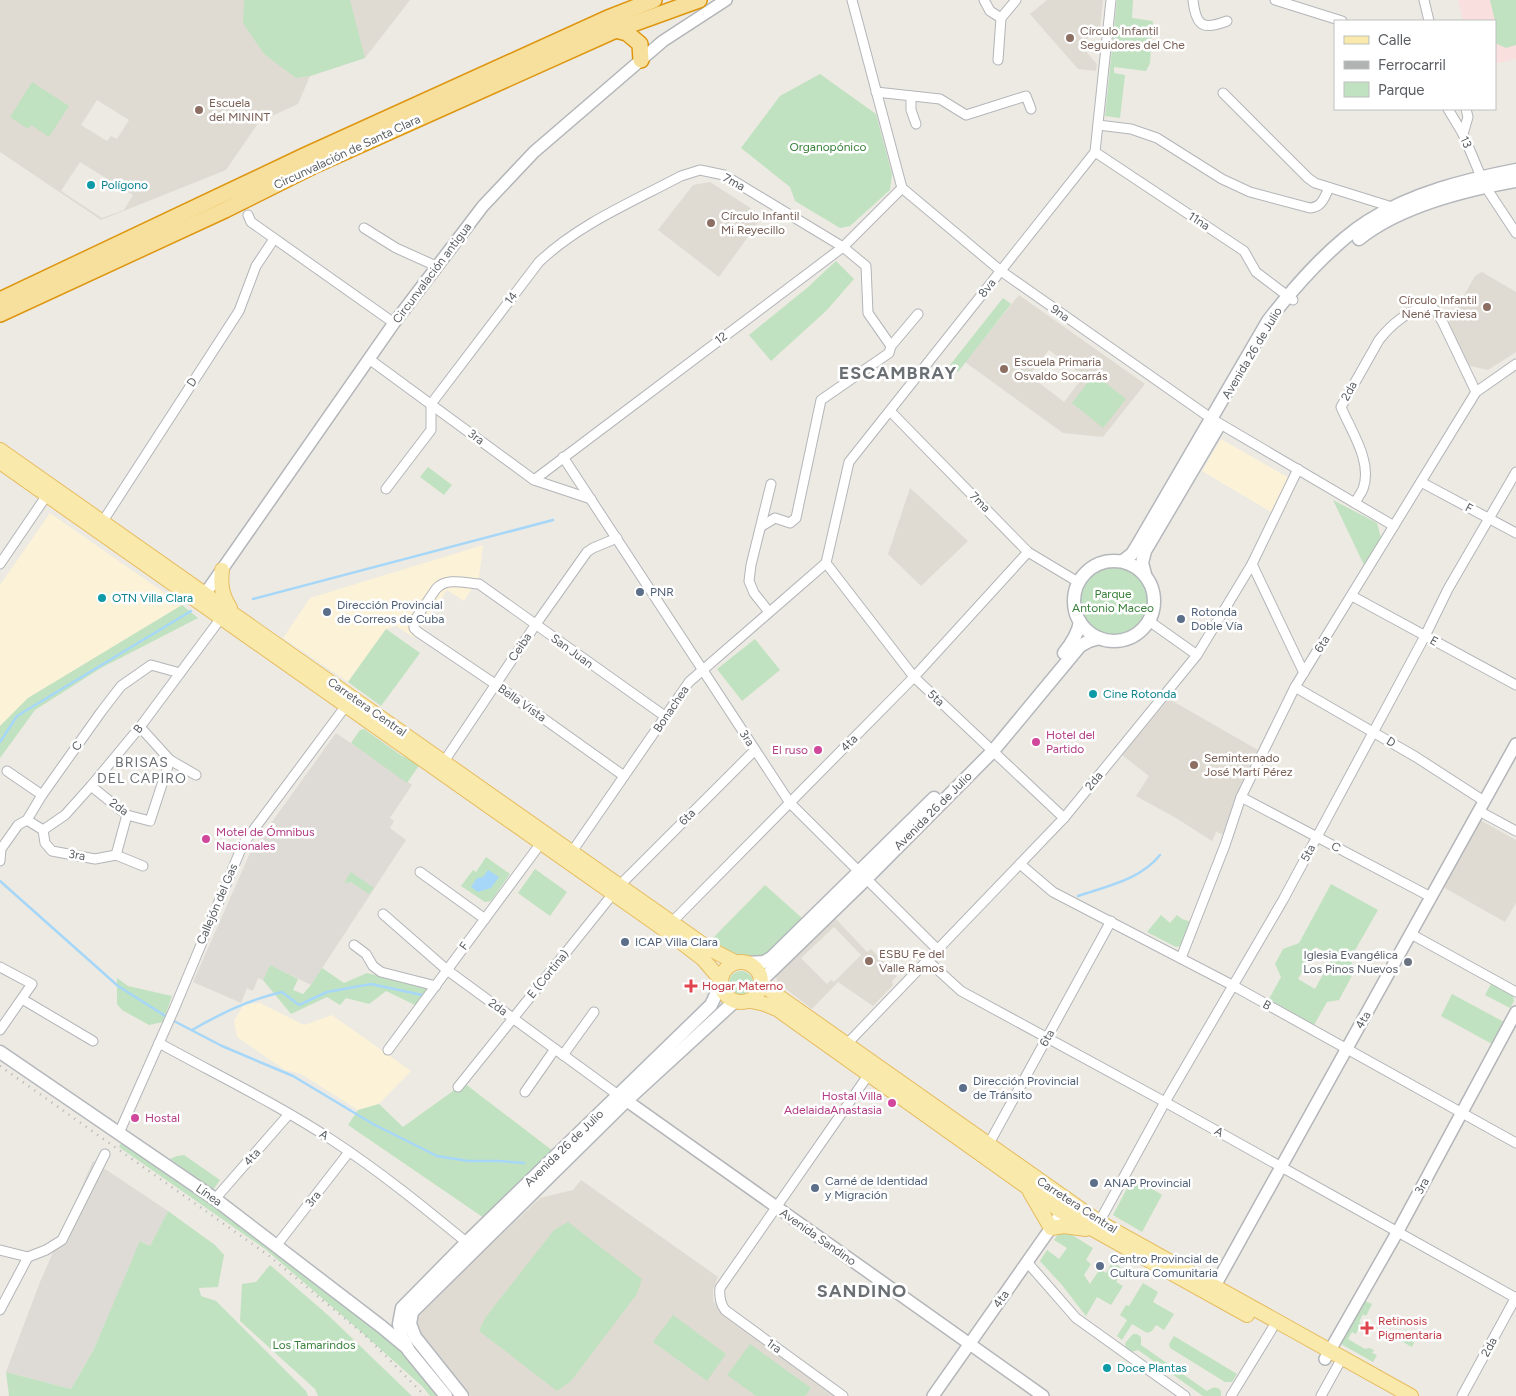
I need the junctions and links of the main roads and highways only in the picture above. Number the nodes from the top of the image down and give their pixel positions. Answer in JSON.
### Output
{"nodes":[{"id":1,"x":654,"y":0,"type":"edge"},
{"id":2,"x":699,"y":0,"type":"edge"},
{"id":3,"x":616,"y":30,"type":"junction"},
{"id":4,"x":641,"y":60,"type":"road end"},
{"id":5,"x":1516,"y":170,"type":"edge"},
{"id":6,"x":1516,"y":181,"type":"edge"},
{"id":7,"x":1483,"y":182,"type":"junction"},
{"id":8,"x":1290,"y":298,"type":"junction"},
{"id":9,"x":0,"y":300,"type":"edge"},
{"id":10,"x":0,"y":314,"type":"edge"},
{"id":11,"x":1216,"y":421,"type":"junction"},
{"id":12,"x":0,"y":450,"type":"edge"},
{"id":13,"x":0,"y":462,"type":"edge"},
{"id":14,"x":50,"y":490,"type":"junction"},
{"id":15,"x":1123,"y":561,"type":"junction"},
{"id":16,"x":222,"y":570,"type":"road end"},
{"id":17,"x":1145,"y":574,"type":"junction"},
{"id":18,"x":202,"y":598,"type":"junction"},
{"id":19,"x":227,"y":615,"type":"junction"},
{"id":20,"x":1080,"y":622,"type":"junction"},
{"id":21,"x":1099,"y":638,"type":"junction"},
{"id":22,"x":990,"y":748,"type":"junction"},
{"id":23,"x":441,"y":766,"type":"junction"},
{"id":24,"x":569,"y":856,"type":"junction"},
{"id":25,"x":863,"y":876,"type":"junction"},
{"id":26,"x":668,"y":926,"type":"junction"},
{"id":27,"x":741,"y":962,"type":"junction"},
{"id":28,"x":721,"y":982,"type":"junction"},
{"id":29,"x":761,"y":983,"type":"junction"},
{"id":30,"x":751,"y":1000,"type":"junction"},
{"id":31,"x":734,"y":1002,"type":"junction"},
{"id":32,"x":842,"y":1048,"type":"junction"},
{"id":33,"x":0,"y":1052,"type":"edge"},
{"id":34,"x":622,"y":1098,"type":"junction"},
{"id":35,"x":933,"y":1113,"type":"junction"},
{"id":36,"x":986,"y":1150,"type":"junction"},
{"id":37,"x":1028,"y":1187,"type":"junction"},
{"id":38,"x":1066,"y":1207,"type":"junction"},
{"id":39,"x":1097,"y":1226,"type":"junction"},
{"id":40,"x":1212,"y":1291,"type":"junction"},
{"id":41,"x":399,"y":1319,"type":"junction"},
{"id":42,"x":1334,"y":1359,"type":"junction"},
{"id":43,"x":446,"y":1396,"type":"edge"},
{"id":44,"x":462,"y":1396,"type":"edge"},
{"id":45,"x":1392,"y":1396,"type":"edge"},
{"id":46,"x":1411,"y":1396,"type":"edge"}],
"edges":[{"from":1,"to":9,"type":"highway","name":"Circunvalación de Santa Clara"},
{"from":2,"to":3,"type":"highway","name":"Circunvalación de Santa Clara"},
{"from":3,"to":4,"type":"highway"},
{"from":3,"to":10,"type":"highway","name":"Circunvalación de Santa Clara"},
{"from":5,"to":7,"type":"main road","name":"Avenida 26 de Julio"},
{"from":6,"to":7,"type":"main road","name":"Avenida 26 de Julio"},
{"from":7,"to":8,"type":"main road","name":"Avenida 26 de Julio"},
{"from":7,"to":8,"type":"main road","name":"Avenida 26 de Julio"},
{"from":8,"to":11,"type":"main road","name":"Avenida 26 de Julio"},
{"from":11,"to":15,"type":"main road","name":"Avenida 26 de Julio"},
{"from":11,"to":17,"type":"main road","name":"Avenida 26 de Julio"},
{"from":12,"to":14,"type":"main road","name":"Carretera Central"},
{"from":13,"to":14,"type":"main road","name":"Carretera Central"},
{"from":14,"to":18,"type":"main road","name":"Carretera Central"},
{"from":14,"to":18,"type":"main road","name":"Carretera Central"},
{"from":15,"to":17,"type":"main road"},
{"from":15,"to":20,"type":"main road"},
{"from":16,"to":19,"type":"main road"},
{"from":17,"to":21,"type":"main road"},
{"from":18,"to":19,"type":"main road","name":"Carretera Central"},
{"from":19,"to":23,"type":"main road","name":"Carretera Central"},
{"from":20,"to":21,"type":"main road"},
{"from":20,"to":22,"type":"main road","name":"Avenida 26 de Julio"},
{"from":21,"to":22,"type":"main road","name":"Avenida 26 de Julio"},
{"from":22,"to":25,"type":"main road","name":"Avenida 26 de Julio"},
{"from":23,"to":24,"type":"main road","name":"Carretera Central"},
{"from":23,"to":24,"type":"main road","name":"Carretera Central"},
{"from":24,"to":26,"type":"main road","name":"Carretera Central"},
{"from":25,"to":27,"type":"main road","name":"Avenida 26 de Julio"},
{"from":25,"to":29,"type":"main road","name":"Avenida 26 de Julio"},
{"from":26,"to":27,"type":"main road","name":"Carretera Central"},
{"from":26,"to":28,"type":"main road","name":"Carretera Central"},
{"from":27,"to":28,"type":"main road"},
{"from":27,"to":29,"type":"main road"},
{"from":28,"to":31,"type":"main road"},
{"from":28,"to":34,"type":"main road","name":"Avenida 26 de Julio"},
{"from":29,"to":30,"type":"main road"},
{"from":29,"to":32,"type":"main road","name":"Carretera Central"},
{"from":30,"to":31,"type":"main road"},
{"from":30,"to":32,"type":"main road","name":"Carretera Central"},
{"from":31,"to":34,"type":"main road","name":"Avenida 26 de Julio"},
{"from":32,"to":35,"type":"main road","name":"Carretera Central"},
{"from":32,"to":35,"type":"main road","name":"Carretera Central"},
{"from":33,"to":41,"type":"main road","name":"Línea"},
{"from":34,"to":41,"type":"main road","name":"Avenida 26 de Julio"},
{"from":35,"to":36,"type":"main road","name":"Carretera Central"},
{"from":36,"to":37,"type":"main road","name":"Carretera Central"},
{"from":36,"to":38,"type":"main road","name":"Carretera Central"},
{"from":37,"to":38,"type":"main road","name":"Carretera Central"},
{"from":37,"to":39,"type":"main road"},
{"from":38,"to":39,"type":"main road","name":"Carretera Central"},
{"from":39,"to":40,"type":"main road","name":"Carretera Central"},
{"from":40,"to":42,"type":"main road","name":"Carretera Central"},
{"from":40,"to":42,"type":"main road","name":"Carretera Central"},
{"from":41,"to":43,"type":"main road","name":"Línea"},
{"from":41,"to":44,"type":"main road"},
{"from":42,"to":45,"type":"main road","name":"Carretera Central"},
{"from":42,"to":46,"type":"main road","name":"Carretera Central"}]}
